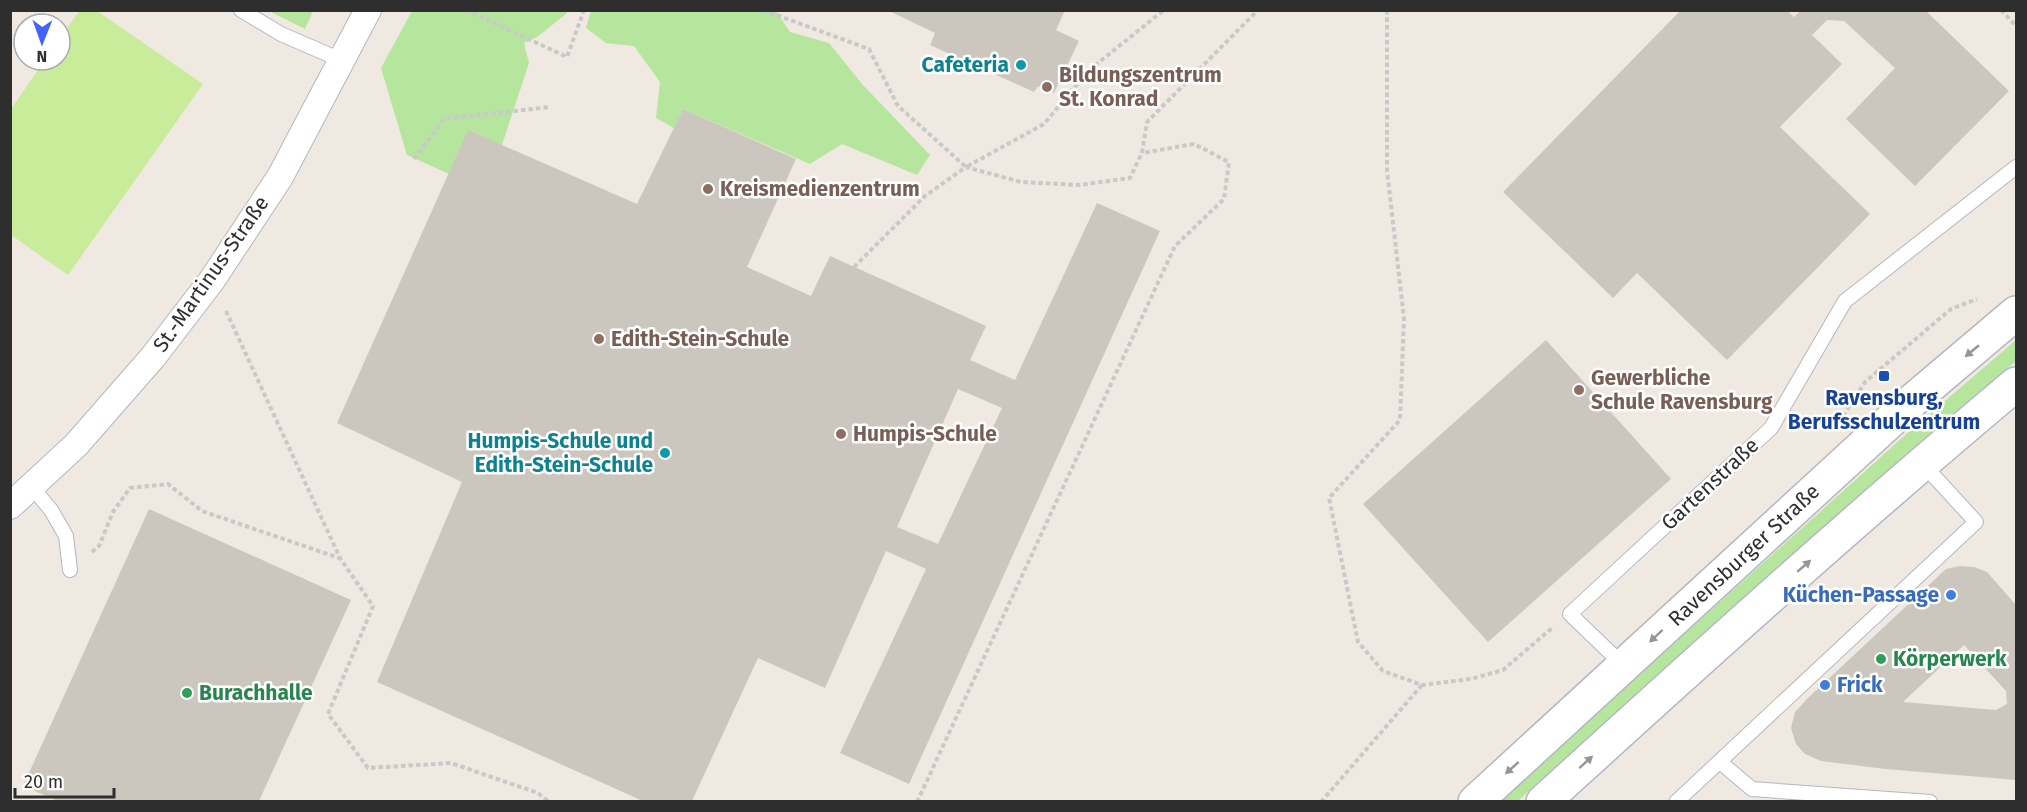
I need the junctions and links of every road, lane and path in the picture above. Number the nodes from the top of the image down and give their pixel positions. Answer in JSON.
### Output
{"nodes":[{"id":1,"x":241,"y":10,"type":"edge"},
{"id":2,"x":368,"y":10,"type":"edge"},
{"id":3,"x":466,"y":10,"type":"edge"},
{"id":4,"x":584,"y":10,"type":"edge"},
{"id":5,"x":763,"y":10,"type":"edge"},
{"id":6,"x":1164,"y":10,"type":"edge"},
{"id":7,"x":1387,"y":10,"type":"edge"},
{"id":8,"x":2001,"y":10,"type":"edge"},
{"id":9,"x":1258,"y":11,"type":"edge"},
{"id":10,"x":2016,"y":26,"type":"edge"},
{"id":11,"x":341,"y":60,"type":"junction"},
{"id":12,"x":550,"y":107,"type":"dead end"},
{"id":13,"x":1142,"y":153,"type":"junction"},
{"id":14,"x":414,"y":159,"type":"dead end"},
{"id":15,"x":966,"y":167,"type":"junction"},
{"id":16,"x":2016,"y":167,"type":"edge"},
{"id":17,"x":854,"y":267,"type":"dead end"},
{"id":18,"x":212,"y":280,"type":"junction"},
{"id":19,"x":2016,"y":313,"type":"edge"},
{"id":20,"x":2016,"y":384,"type":"edge"},
{"id":21,"x":1922,"y":463,"type":"junction"},
{"id":22,"x":31,"y":486,"type":"junction"},
{"id":23,"x":10,"y":506,"type":"edge"},
{"id":24,"x":340,"y":558,"type":"junction"},
{"id":25,"x":70,"y":570,"type":"joint"},
{"id":26,"x":1569,"y":614,"type":"junction"},
{"id":27,"x":1624,"y":666,"type":"junction"},
{"id":28,"x":1422,"y":686,"type":"junction"},
{"id":29,"x":1720,"y":762,"type":"junction"},
{"id":30,"x":549,"y":801,"type":"edge"},
{"id":31,"x":917,"y":801,"type":"edge"},
{"id":32,"x":1321,"y":801,"type":"edge"},
{"id":33,"x":1475,"y":801,"type":"edge"},
{"id":34,"x":1543,"y":801,"type":"edge"},
{"id":35,"x":1676,"y":801,"type":"edge"},
{"id":36,"x":1930,"y":801,"type":"edge"}],
"edges":[{"from":1,"to":11,"type":"lane"},
{"from":2,"to":11,"type":"street","name":"St.-Martinus-Straße"},
{"from":3,"to":4,"type":"path"},
{"from":5,"to":15,"type":"path"},
{"from":6,"to":15,"type":"path"},
{"from":7,"to":28,"type":"path"},
{"from":8,"to":10,"type":"path"},
{"from":9,"to":13,"type":"path"},
{"from":11,"to":18,"type":"street","name":"St.-Martinus-Straße"},
{"from":12,"to":14,"type":"path"},
{"from":13,"to":15,"type":"path"},
{"from":13,"to":31,"type":"path"},
{"from":15,"to":17,"type":"path"},
{"from":16,"to":26,"type":"lane","name":"Gartenstraße"},
{"from":18,"to":22,"type":"street","name":"St.-Martinus-Straße"},
{"from":18,"to":24,"type":"path"},
{"from":19,"to":27,"type":"main road","name":"Ravensburger Straße","one_way":true},
{"from":20,"to":21,"type":"main road"},
{"from":21,"to":29,"type":"lane"},
{"from":34,"to":21,"type":"main road","one_way":true},
{"from":22,"to":23,"type":"street","name":"St.-Martinus-Straße"},
{"from":22,"to":25,"type":"lane"},
{"from":24,"to":25,"type":"path"},
{"from":24,"to":30,"type":"path"},
{"from":26,"to":27,"type":"lane"},
{"from":26,"to":28,"type":"path"},
{"from":27,"to":33,"type":"main road","name":"Ravensburger Straße","one_way":true},
{"from":28,"to":32,"type":"path"},
{"from":29,"to":35,"type":"lane"},
{"from":29,"to":36,"type":"lane"}]}
